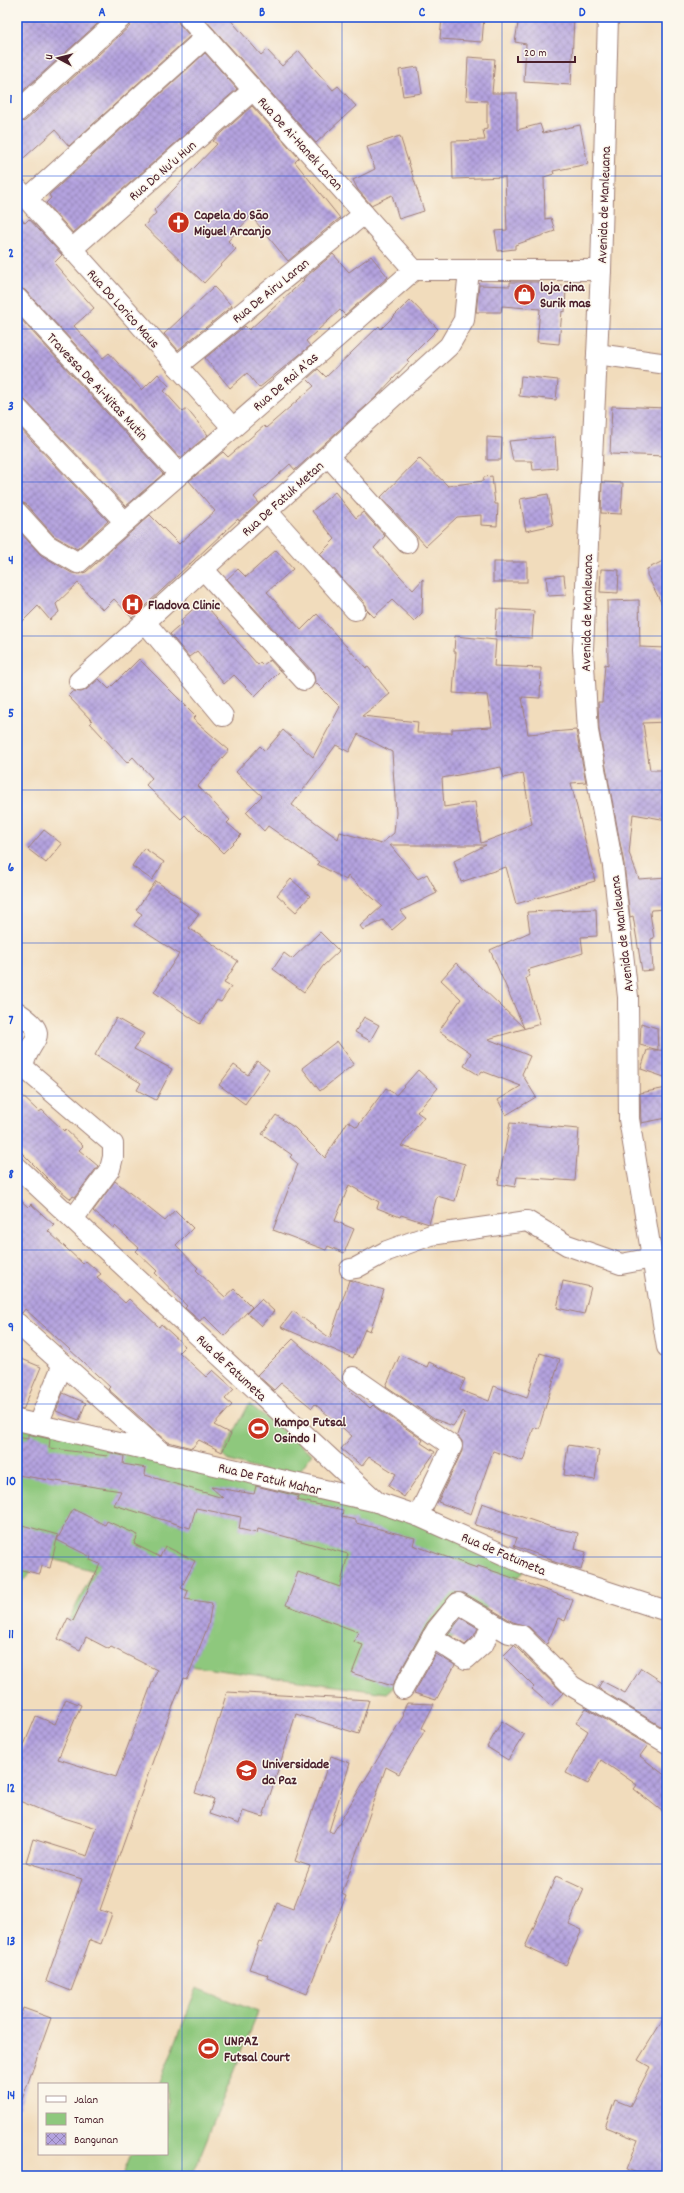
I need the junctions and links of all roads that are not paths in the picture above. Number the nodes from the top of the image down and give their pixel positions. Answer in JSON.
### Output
{"nodes":[{"id":1,"x":122,"y":17,"type":"edge"},
{"id":2,"x":188,"y":17,"type":"edge"},
{"id":3,"x":608,"y":17,"type":"edge"},
{"id":4,"x":206,"y":37,"type":"junction"},
{"id":5,"x":253,"y":90,"type":"junction"},
{"id":6,"x":17,"y":112,"type":"edge"},
{"id":7,"x":22,"y":194,"type":"edge"},
{"id":8,"x":364,"y":214,"type":"junction"},
{"id":9,"x":72,"y":250,"type":"junction"},
{"id":10,"x":414,"y":270,"type":"junction"},
{"id":11,"x":469,"y":270,"type":"junction"},
{"id":12,"x":601,"y":270,"type":"junction"},
{"id":13,"x":17,"y":298,"type":"edge"},
{"id":14,"x":597,"y":354,"type":"junction"},
{"id":15,"x":667,"y":364,"type":"edge"},
{"id":16,"x":177,"y":366,"type":"junction"},
{"id":17,"x":17,"y":408,"type":"edge"},
{"id":18,"x":232,"y":427,"type":"junction"},
{"id":19,"x":328,"y":456,"type":"junction"},
{"id":20,"x":179,"y":474,"type":"junction"},
{"id":21,"x":267,"y":511,"type":"junction"},
{"id":22,"x":17,"y":512,"type":"edge"},
{"id":23,"x":125,"y":522,"type":"junction"},
{"id":24,"x":407,"y":543,"type":"dead end"},
{"id":25,"x":203,"y":569,"type":"junction"},
{"id":26,"x":355,"y":610,"type":"dead end"},
{"id":27,"x":145,"y":622,"type":"junction"},
{"id":28,"x":79,"y":680,"type":"dead end"},
{"id":29,"x":304,"y":680,"type":"dead end"},
{"id":30,"x":223,"y":716,"type":"dead end"},
{"id":31,"x":17,"y":1012,"type":"edge"},
{"id":32,"x":17,"y":1167,"type":"edge"},
{"id":33,"x":73,"y":1218,"type":"junction"},
{"id":34,"x":653,"y":1258,"type":"junction"},
{"id":35,"x":350,"y":1269,"type":"dead end"},
{"id":36,"x":17,"y":1322,"type":"edge"},
{"id":37,"x":667,"y":1347,"type":"edge"},
{"id":38,"x":63,"y":1364,"type":"junction"},
{"id":39,"x":354,"y":1377,"type":"dead end"},
{"id":40,"x":17,"y":1420,"type":"edge"},
{"id":41,"x":38,"y":1424,"type":"junction"},
{"id":42,"x":163,"y":1454,"type":"junction"},
{"id":43,"x":377,"y":1502,"type":"junction"},
{"id":44,"x":418,"y":1516,"type":"junction"},
{"id":45,"x":667,"y":1611,"type":"edge"},
{"id":46,"x":492,"y":1623,"type":"junction"},
{"id":47,"x":432,"y":1637,"type":"junction"},
{"id":48,"x":403,"y":1689,"type":"dead end"},
{"id":49,"x":667,"y":1743,"type":"edge"}],
"edges":[{"from":1,"to":6,"type":"street"},
{"from":2,"to":4,"type":"street","name":"Rua De Ai-Hanek Laran"},
{"from":3,"to":12,"type":"street","name":"Avenida de Manleuana"},
{"from":4,"to":5,"type":"street","name":"Rua De Ai-Hanek Laran"},
{"from":4,"to":7,"type":"street"},
{"from":5,"to":8,"type":"street","name":"Rua De Ai-Hanek Laran"},
{"from":5,"to":9,"type":"street","name":"Rua Do Nu’u Hun"},
{"from":7,"to":9,"type":"street","name":"Rua Do Lorico Maus"},
{"from":8,"to":10,"type":"street","name":"Rua De Ai-Hanek Laran"},
{"from":8,"to":16,"type":"street","name":"Rua De Airu Laran"},
{"from":9,"to":16,"type":"street","name":"Rua Do Lorico Maus"},
{"from":10,"to":11,"type":"street"},
{"from":10,"to":18,"type":"street","name":"Rua De Rai A’as"},
{"from":11,"to":12,"type":"street"},
{"from":11,"to":19,"type":"street","name":"Rua De Fatuk Metan"},
{"from":12,"to":14,"type":"street","name":"Avenida de Manleuana"},
{"from":13,"to":20,"type":"street","name":"Travessa De Ai-Nitas Mutin"},
{"from":14,"to":15,"type":"street"},
{"from":14,"to":34,"type":"street","name":"Avenida de Manleuana"},
{"from":16,"to":18,"type":"street","name":"Rua Do Lorico Maus"},
{"from":17,"to":23,"type":"street"},
{"from":18,"to":20,"type":"street","name":"Rua De Rai A’as"},
{"from":19,"to":21,"type":"street","name":"Rua De Fatuk Metan"},
{"from":19,"to":24,"type":"street"},
{"from":20,"to":23,"type":"street","name":"Rua De Rai A’as"},
{"from":21,"to":25,"type":"street","name":"Rua De Fatuk Metan"},
{"from":21,"to":26,"type":"street"},
{"from":22,"to":23,"type":"street","name":"Rua De Rai A’as"},
{"from":25,"to":27,"type":"street","name":"Rua De Fatuk Metan"},
{"from":25,"to":29,"type":"street"},
{"from":27,"to":28,"type":"street","name":"Rua De Fatuk Metan"},
{"from":27,"to":30,"type":"street"},
{"from":31,"to":33,"type":"street"},
{"from":32,"to":33,"type":"street","name":"Rua de Fatumeta"},
{"from":33,"to":43,"type":"street","name":"Rua de Fatumeta"},
{"from":34,"to":35,"type":"street"},
{"from":34,"to":37,"type":"street","name":"Avenida de Manleuana"},
{"from":36,"to":38,"type":"street","name":"Rua De Fatuk Mahar"},
{"from":38,"to":41,"type":"street"},
{"from":38,"to":42,"type":"street","name":"Rua De Fatuk Mahar"},
{"from":39,"to":44,"type":"street"},
{"from":40,"to":41,"type":"street","name":"Rua De Fatuk Mahar"},
{"from":41,"to":42,"type":"street","name":"Rua De Fatuk Mahar"},
{"from":42,"to":43,"type":"street","name":"Rua De Fatuk Mahar"},
{"from":43,"to":44,"type":"street","name":"Rua de Fatumeta"},
{"from":44,"to":45,"type":"street","name":"Rua de Fatumeta"},
{"from":46,"to":47,"type":"street"},
{"from":46,"to":47,"type":"street"},
{"from":46,"to":49,"type":"street"},
{"from":47,"to":48,"type":"street"}]}
